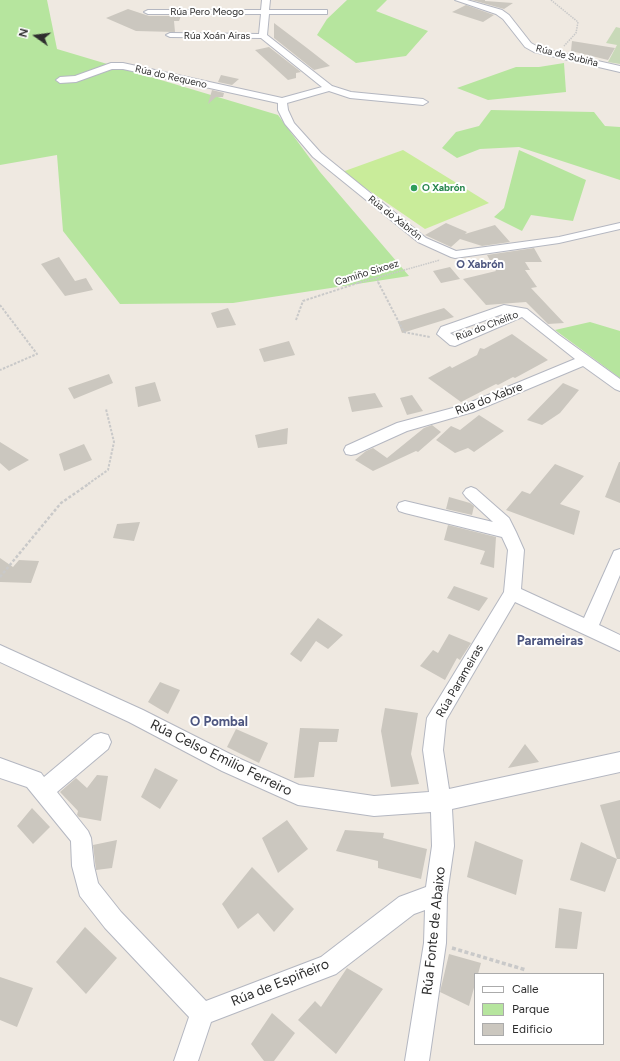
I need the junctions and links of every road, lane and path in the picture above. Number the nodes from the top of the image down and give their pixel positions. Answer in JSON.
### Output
{"nodes":[{"id":1,"x":266,"y":0,"type":"edge"},
{"id":2,"x":459,"y":0,"type":"edge"},
{"id":3,"x":551,"y":0,"type":"edge"},
{"id":4,"x":148,"y":12,"type":"dead end"},
{"id":5,"x":265,"y":12,"type":"junction"},
{"id":6,"x":324,"y":12,"type":"dead end"},
{"id":7,"x":170,"y":35,"type":"dead end"},
{"id":8,"x":263,"y":36,"type":"junction"},
{"id":9,"x":555,"y":55,"type":"junction"},
{"id":10,"x":620,"y":69,"type":"edge"},
{"id":11,"x":60,"y":80,"type":"dead end"},
{"id":12,"x":329,"y":88,"type":"junction"},
{"id":13,"x":282,"y":101,"type":"junction"},
{"id":14,"x":423,"y":102,"type":"dead end"},
{"id":15,"x":620,"y":226,"type":"edge"},
{"id":16,"x":455,"y":255,"type":"junction"},
{"id":17,"x":376,"y":278,"type":"junction"},
{"id":18,"x":0,"y":305,"type":"edge"},
{"id":19,"x":296,"y":320,"type":"dead end"},
{"id":20,"x":443,"y":334,"type":"joint"},
{"id":21,"x":585,"y":360,"type":"junction"},
{"id":22,"x":0,"y":370,"type":"edge"},
{"id":23,"x":620,"y":386,"type":"edge"},
{"id":24,"x":106,"y":409,"type":"dead end"},
{"id":25,"x":351,"y":450,"type":"dead end"},
{"id":26,"x":471,"y":493,"type":"dead end"},
{"id":27,"x":405,"y":506,"type":"dead end"},
{"id":28,"x":508,"y":532,"type":"junction"},
{"id":29,"x":620,"y":556,"type":"edge"},
{"id":30,"x":0,"y":577,"type":"edge"},
{"id":31,"x":512,"y":593,"type":"junction"},
{"id":32,"x":589,"y":627,"type":"junction"},
{"id":33,"x":620,"y":642,"type":"edge"},
{"id":34,"x":0,"y":653,"type":"edge"},
{"id":35,"x":101,"y":742,"type":"dead end"},
{"id":36,"x":620,"y":762,"type":"edge"},
{"id":37,"x":0,"y":768,"type":"edge"},
{"id":38,"x":44,"y":791,"type":"junction"},
{"id":39,"x":441,"y":801,"type":"junction"},
{"id":40,"x":436,"y":895,"type":"junction"},
{"id":41,"x":435,"y":943,"type":"junction"},
{"id":42,"x":526,"y":970,"type":"dead end"},
{"id":43,"x":202,"y":1014,"type":"junction"},
{"id":44,"x":186,"y":1061,"type":"edge"},
{"id":45,"x":417,"y":1061,"type":"edge"}],
"edges":[{"from":1,"to":5,"type":"street"},
{"from":2,"to":9,"type":"street","name":"Rúa de Subiña"},
{"from":3,"to":9,"type":"path"},
{"from":4,"to":5,"type":"street","name":"Rúa Pero Meogo"},
{"from":5,"to":6,"type":"street","name":"Rúa Pero Meogo"},
{"from":5,"to":8,"type":"street"},
{"from":7,"to":8,"type":"street","name":"Rúa Xoán Airas"},
{"from":8,"to":12,"type":"street"},
{"from":9,"to":10,"type":"street","name":"Rúa de Subiña"},
{"from":11,"to":13,"type":"street","name":"Rúa do Requeno"},
{"from":12,"to":13,"type":"street"},
{"from":12,"to":14,"type":"street"},
{"from":13,"to":16,"type":"street","name":"Rúa do Xabrón"},
{"from":15,"to":16,"type":"street"},
{"from":16,"to":17,"type":"path","name":"Camiño Sixoez"},
{"from":17,"to":19,"type":"path","name":"Camiño Sixoez"},
{"from":17,"to":20,"type":"path"},
{"from":18,"to":22,"type":"path"},
{"from":20,"to":21,"type":"street","name":"Rúa do Chelito"},
{"from":21,"to":23,"type":"street"},
{"from":21,"to":25,"type":"street","name":"Rúa do Xabre"},
{"from":24,"to":30,"type":"path"},
{"from":26,"to":28,"type":"street","name":"Rúa Parameiras"},
{"from":27,"to":28,"type":"street"},
{"from":28,"to":31,"type":"street","name":"Rúa Parameiras"},
{"from":29,"to":32,"type":"street"},
{"from":31,"to":32,"type":"street"},
{"from":31,"to":39,"type":"street","name":"Rúa Parameiras"},
{"from":32,"to":33,"type":"street"},
{"from":34,"to":39,"type":"street","name":"Rúa Celso Emilio Ferreiro"},
{"from":35,"to":38,"type":"street"},
{"from":36,"to":39,"type":"street","name":"Rúa Celso Emilio Ferreiro"},
{"from":37,"to":38,"type":"street"},
{"from":38,"to":43,"type":"street"},
{"from":39,"to":40,"type":"street","name":"Rúa Fonte de Abaixo"},
{"from":40,"to":41,"type":"street","name":"Rúa Fonte de Abaixo"},
{"from":40,"to":43,"type":"street","name":"Rúa de Espiñeiro"},
{"from":41,"to":42,"type":"path"},
{"from":41,"to":45,"type":"street","name":"Rúa Fonte de Abaixo"},
{"from":43,"to":44,"type":"street"}]}
